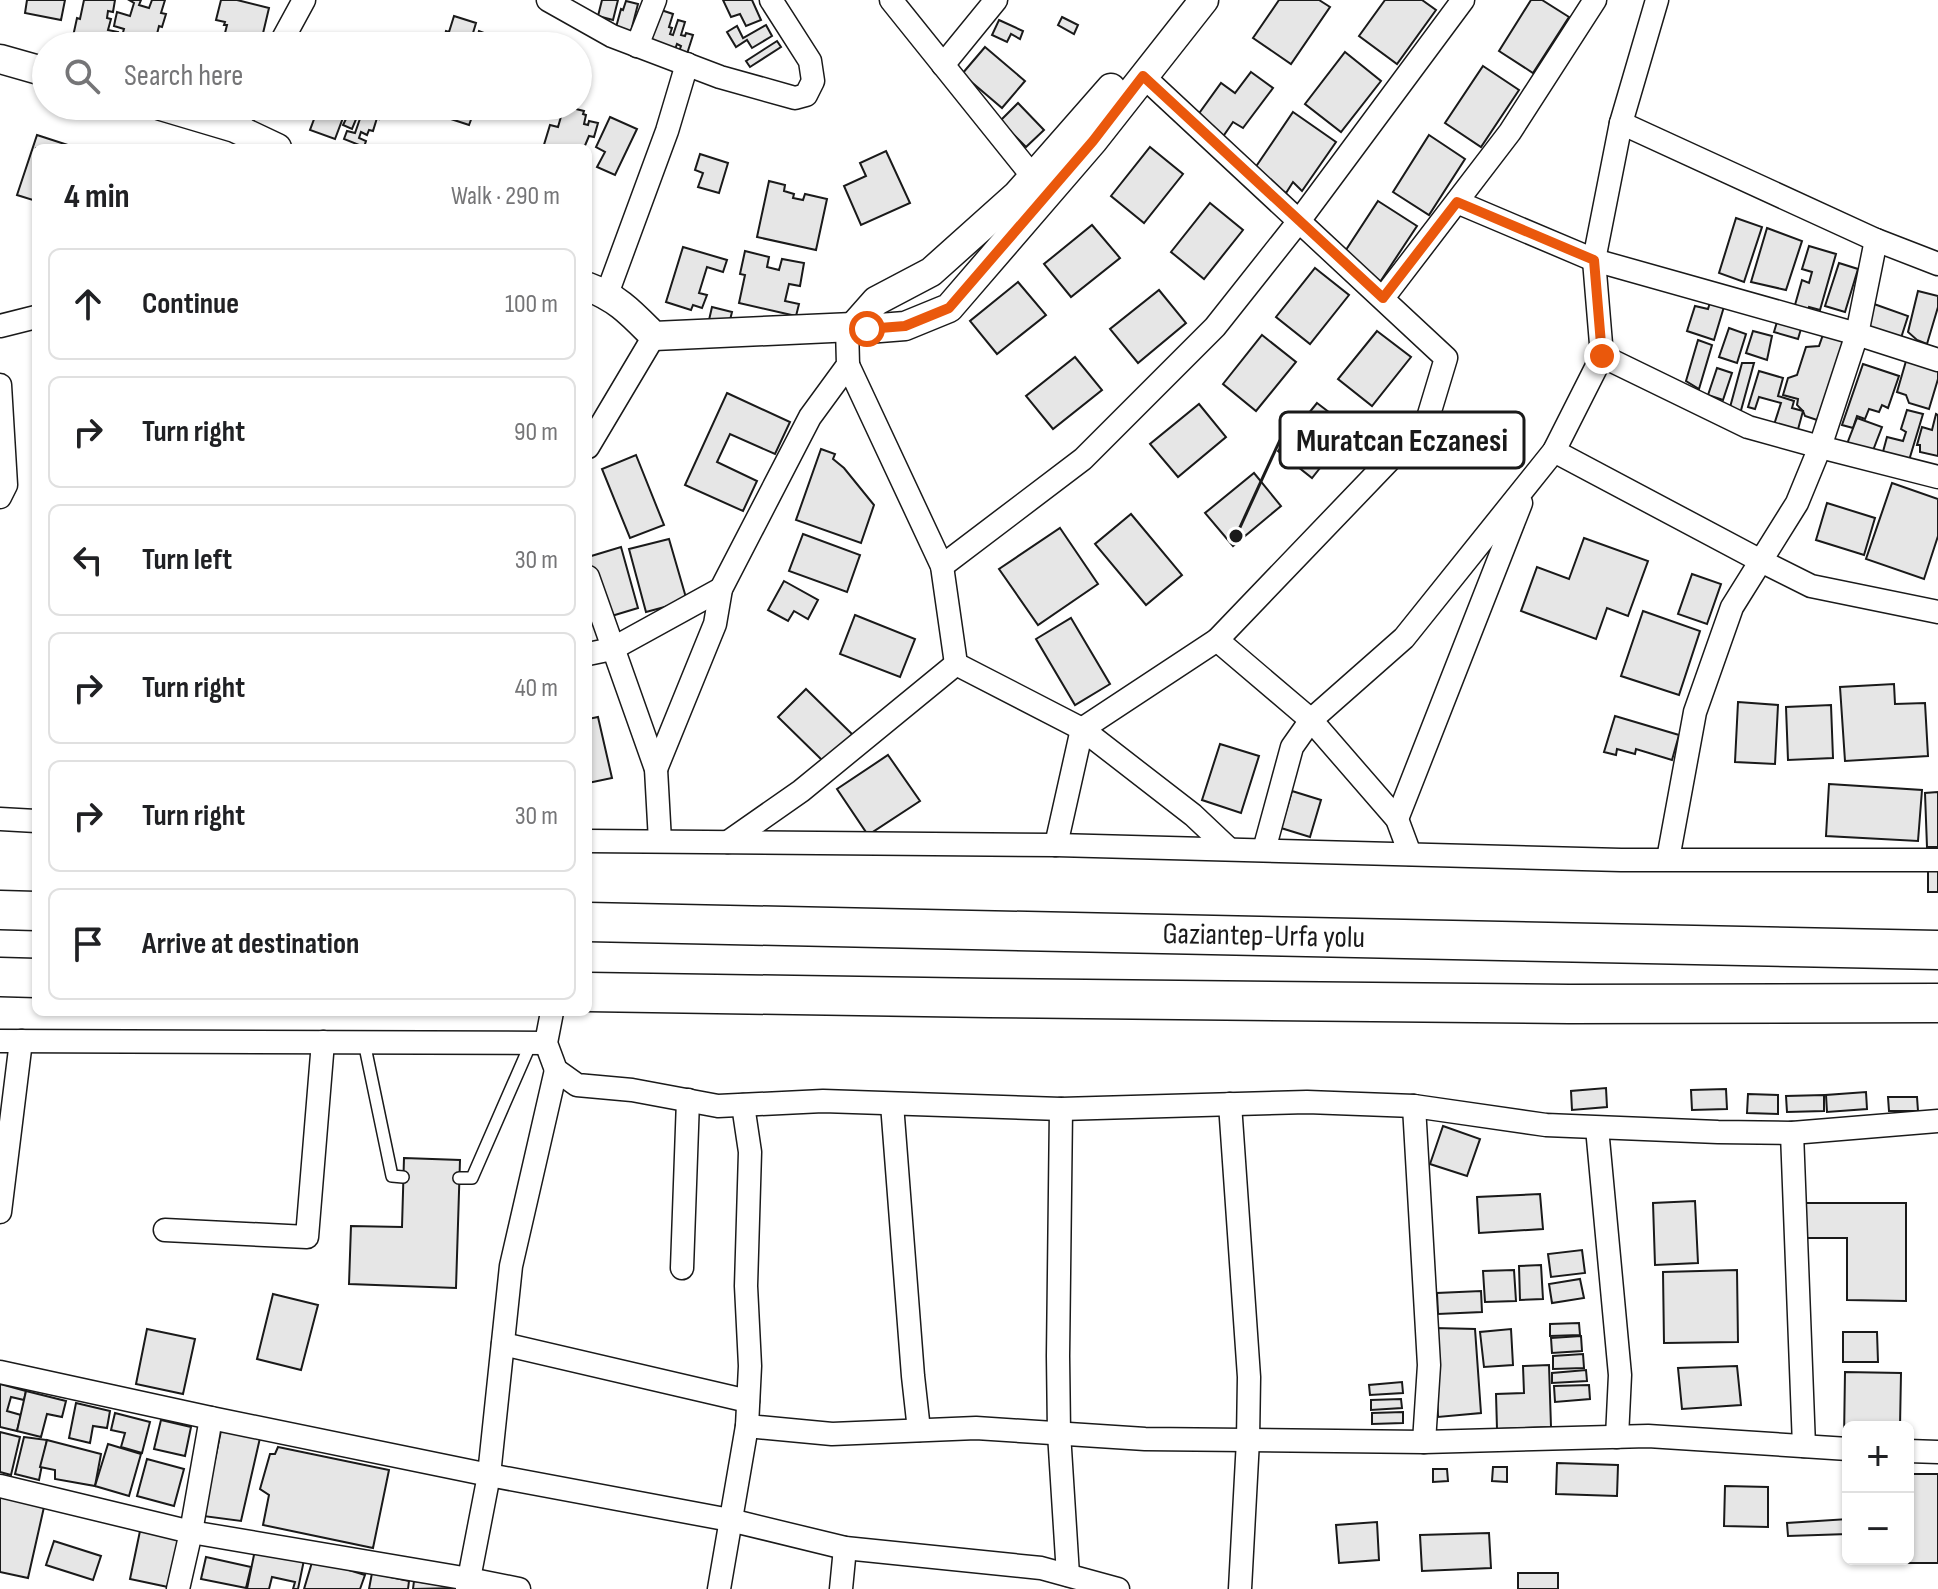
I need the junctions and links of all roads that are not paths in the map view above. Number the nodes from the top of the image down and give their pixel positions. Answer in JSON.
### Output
{"nodes":[{"id":1,"x":304,"y":0,"type":"edge"},
{"id":2,"x":548,"y":0,"type":"edge"},
{"id":3,"x":655,"y":0,"type":"edge"},
{"id":4,"x":771,"y":0,"type":"edge"},
{"id":5,"x":891,"y":0,"type":"edge"},
{"id":6,"x":996,"y":0,"type":"edge"},
{"id":7,"x":1179,"y":0,"type":"edge"},
{"id":8,"x":1204,"y":0,"type":"edge"},
{"id":9,"x":1463,"y":0,"type":"edge"},
{"id":10,"x":1595,"y":0,"type":"edge"},
{"id":11,"x":1657,"y":0,"type":"edge"},
{"id":12,"x":287,"y":32,"type":"edge"},
{"id":13,"x":637,"y":46,"type":"junction"},
{"id":14,"x":0,"y":59,"type":"edge"},
{"id":15,"x":687,"y":64,"type":"junction"},
{"id":16,"x":943,"y":65,"type":"junction"},
{"id":17,"x":32,"y":68,"type":"edge"},
{"id":18,"x":1143,"y":76,"type":"junction"},
{"id":19,"x":244,"y":120,"type":"edge"},
{"id":20,"x":1621,"y":123,"type":"junction"},
{"id":21,"x":272,"y":144,"type":"edge"},
{"id":22,"x":1034,"y":178,"type":"junction"},
{"id":23,"x":1457,"y":202,"type":"junction"},
{"id":24,"x":1299,"y":221,"type":"junction"},
{"id":25,"x":1876,"y":240,"type":"junction"},
{"id":26,"x":1594,"y":260,"type":"junction"},
{"id":27,"x":1938,"y":264,"type":"edge"},
{"id":28,"x":598,"y":290,"type":"edge"},
{"id":29,"x":1383,"y":298,"type":"junction"},
{"id":30,"x":32,"y":318,"type":"edge"},
{"id":31,"x":0,"y":326,"type":"edge"},
{"id":32,"x":850,"y":327,"type":"junction"},
{"id":33,"x":1857,"y":334,"type":"junction"},
{"id":34,"x":654,"y":336,"type":"junction"},
{"id":35,"x":1602,"y":356,"type":"junction"},
{"id":36,"x":1938,"y":360,"type":"edge"},
{"id":37,"x":848,"y":365,"type":"junction"},
{"id":38,"x":0,"y":385,"type":"edge"},
{"id":39,"x":592,"y":440,"type":"edge"},
{"id":40,"x":1820,"y":447,"type":"junction"},
{"id":41,"x":1554,"y":451,"type":"junction"},
{"id":42,"x":1938,"y":477,"type":"edge"},
{"id":43,"x":1530,"y":481,"type":"junction"},
{"id":44,"x":0,"y":497,"type":"edge"},
{"id":45,"x":1761,"y":561,"type":"junction"},
{"id":46,"x":942,"y":566,"type":"junction"},
{"id":47,"x":592,"y":589,"type":"edge"},
{"id":48,"x":721,"y":589,"type":"junction"},
{"id":49,"x":1938,"y":612,"type":"edge"},
{"id":50,"x":1217,"y":640,"type":"junction"},
{"id":51,"x":612,"y":649,"type":"junction"},
{"id":52,"x":592,"y":653,"type":"edge"},
{"id":53,"x":956,"y":664,"type":"junction"},
{"id":54,"x":1311,"y":720,"type":"junction"},
{"id":55,"x":1082,"y":729,"type":"junction"},
{"id":56,"x":656,"y":769,"type":"junction"},
{"id":57,"x":0,"y":819,"type":"edge"},
{"id":58,"x":1397,"y":819,"type":"junction"},
{"id":59,"x":32,"y":821,"type":"edge"},
{"id":60,"x":592,"y":841,"type":"edge"},
{"id":61,"x":660,"y":841,"type":"junction"},
{"id":62,"x":728,"y":842,"type":"junction"},
{"id":63,"x":1056,"y":845,"type":"junction"},
{"id":64,"x":1229,"y":849,"type":"junction"},
{"id":65,"x":1264,"y":850,"type":"junction"},
{"id":66,"x":1410,"y":854,"type":"junction"},
{"id":67,"x":1668,"y":859,"type":"junction"},
{"id":68,"x":1938,"y":860,"type":"edge"},
{"id":69,"x":0,"y":910,"type":"edge"},
{"id":70,"x":32,"y":911,"type":"edge"},
{"id":71,"x":592,"y":922,"type":"edge"},
{"id":72,"x":1938,"y":950,"type":"edge"},
{"id":73,"x":0,"y":977,"type":"edge"},
{"id":74,"x":32,"y":978,"type":"edge"},
{"id":75,"x":592,"y":992,"type":"edge"},
{"id":76,"x":1938,"y":1003,"type":"edge"},
{"id":77,"x":550,"y":1016,"type":"edge"},
{"id":78,"x":10,"y":1041,"type":"edge"},
{"id":79,"x":323,"y":1042,"type":"junction"},
{"id":80,"x":364,"y":1042,"type":"junction"},
{"id":81,"x":539,"y":1043,"type":"junction"},
{"id":82,"x":556,"y":1070,"type":"junction"},
{"id":83,"x":688,"y":1100,"type":"junction"},
{"id":84,"x":892,"y":1104,"type":"junction"},
{"id":85,"x":1230,"y":1104,"type":"junction"},
{"id":86,"x":743,"y":1105,"type":"junction"},
{"id":87,"x":1414,"y":1106,"type":"junction"},
{"id":88,"x":1061,"y":1109,"type":"junction"},
{"id":89,"x":1938,"y":1121,"type":"edge"},
{"id":90,"x":1597,"y":1128,"type":"junction"},
{"id":91,"x":1792,"y":1133,"type":"junction"},
{"id":92,"x":403,"y":1177,"type":"dead end"},
{"id":93,"x":459,"y":1178,"type":"dead end"},
{"id":94,"x":0,"y":1212,"type":"edge"},
{"id":95,"x":165,"y":1230,"type":"dead end"},
{"id":96,"x":682,"y":1268,"type":"dead end"},
{"id":97,"x":503,"y":1344,"type":"junction"},
{"id":98,"x":0,"y":1372,"type":"edge"},
{"id":99,"x":748,"y":1401,"type":"junction"},
{"id":100,"x":211,"y":1418,"type":"junction"},
{"id":101,"x":747,"y":1426,"type":"junction"},
{"id":102,"x":919,"y":1430,"type":"junction"},
{"id":103,"x":1059,"y":1433,"type":"junction"},
{"id":104,"x":1617,"y":1437,"type":"junction"},
{"id":105,"x":1248,"y":1440,"type":"junction"},
{"id":106,"x":1424,"y":1442,"type":"junction"},
{"id":107,"x":1804,"y":1446,"type":"junction"},
{"id":108,"x":1842,"y":1449,"type":"edge"},
{"id":109,"x":1914,"y":1451,"type":"edge"},
{"id":110,"x":1938,"y":1452,"type":"edge"},
{"id":111,"x":489,"y":1475,"type":"junction"},
{"id":112,"x":0,"y":1486,"type":"edge"},
{"id":113,"x":730,"y":1520,"type":"junction"},
{"id":114,"x":191,"y":1532,"type":"junction"},
{"id":115,"x":845,"y":1548,"type":"junction"},
{"id":116,"x":1068,"y":1575,"type":"junction"},
{"id":117,"x":468,"y":1584,"type":"edge"},
{"id":118,"x":178,"y":1589,"type":"edge"},
{"id":119,"x":519,"y":1589,"type":"edge"},
{"id":120,"x":719,"y":1589,"type":"edge"},
{"id":121,"x":841,"y":1589,"type":"edge"},
{"id":122,"x":1118,"y":1589,"type":"edge"},
{"id":123,"x":1240,"y":1589,"type":"edge"}],
"edges":[{"from":1,"to":12,"type":"street"},
{"from":2,"to":13,"type":"street"},
{"from":3,"to":13,"type":"street"},
{"from":4,"to":15,"type":"street"},
{"from":5,"to":16,"type":"street"},
{"from":6,"to":16,"type":"street"},
{"from":7,"to":22,"type":"street"},
{"from":8,"to":18,"type":"street"},
{"from":9,"to":24,"type":"street"},
{"from":10,"to":23,"type":"street"},
{"from":11,"to":20,"type":"street"},
{"from":13,"to":15,"type":"street"},
{"from":14,"to":17,"type":"street"},
{"from":15,"to":28,"type":"street"},
{"from":16,"to":22,"type":"street"},
{"from":18,"to":24,"type":"street"},
{"from":18,"to":32,"type":"street"},
{"from":19,"to":21,"type":"street"},
{"from":20,"to":25,"type":"street"},
{"from":20,"to":26,"type":"street"},
{"from":22,"to":32,"type":"street"},
{"from":23,"to":26,"type":"street"},
{"from":23,"to":29,"type":"street"},
{"from":24,"to":29,"type":"street"},
{"from":24,"to":46,"type":"street"},
{"from":25,"to":27,"type":"street"},
{"from":25,"to":33,"type":"street"},
{"from":26,"to":33,"type":"street"},
{"from":26,"to":35,"type":"street"},
{"from":28,"to":34,"type":"street"},
{"from":29,"to":50,"type":"street"},
{"from":30,"to":31,"type":"street"},
{"from":32,"to":34,"type":"street"},
{"from":32,"to":37,"type":"street"},
{"from":33,"to":36,"type":"street"},
{"from":33,"to":40,"type":"street"},
{"from":34,"to":39,"type":"street"},
{"from":35,"to":40,"type":"street"},
{"from":35,"to":41,"type":"street"},
{"from":37,"to":46,"type":"street"},
{"from":37,"to":48,"type":"street"},
{"from":38,"to":44,"type":"street"},
{"from":40,"to":42,"type":"street"},
{"from":40,"to":45,"type":"street"},
{"from":41,"to":43,"type":"street"},
{"from":41,"to":45,"type":"street"},
{"from":43,"to":54,"type":"street"},
{"from":43,"to":58,"type":"street"},
{"from":45,"to":49,"type":"street"},
{"from":45,"to":67,"type":"street"},
{"from":46,"to":53,"type":"street"},
{"from":47,"to":51,"type":"street"},
{"from":48,"to":51,"type":"street"},
{"from":48,"to":56,"type":"street"},
{"from":50,"to":54,"type":"street"},
{"from":50,"to":55,"type":"street"},
{"from":51,"to":52,"type":"street"},
{"from":51,"to":56,"type":"street"},
{"from":53,"to":55,"type":"street"},
{"from":53,"to":62,"type":"street"},
{"from":54,"to":58,"type":"street"},
{"from":54,"to":65,"type":"street"},
{"from":55,"to":63,"type":"street"},
{"from":55,"to":64,"type":"street"},
{"from":56,"to":61,"type":"street"},
{"from":57,"to":59,"type":"street"},
{"from":58,"to":66,"type":"street"},
{"from":60,"to":61,"type":"street"},
{"from":61,"to":62,"type":"street"},
{"from":62,"to":63,"type":"street"},
{"from":63,"to":64,"type":"street"},
{"from":64,"to":65,"type":"street"},
{"from":65,"to":66,"type":"street"},
{"from":66,"to":67,"type":"street"},
{"from":67,"to":68,"type":"street"},
{"from":69,"to":70,"type":"highway"},
{"from":71,"to":72,"type":"highway","name":"Gaziantep-Urfa yolu"},
{"from":73,"to":74,"type":"highway"},
{"from":75,"to":76,"type":"highway"},
{"from":77,"to":81,"type":"street"},
{"from":78,"to":79,"type":"street"},
{"from":78,"to":94,"type":"street"},
{"from":79,"to":80,"type":"street"},
{"from":79,"to":95,"type":"street"},
{"from":80,"to":81,"type":"street"},
{"from":80,"to":92,"type":"lane"},
{"from":81,"to":82,"type":"street"},
{"from":81,"to":93,"type":"lane"},
{"from":82,"to":83,"type":"street"},
{"from":82,"to":97,"type":"street"},
{"from":83,"to":86,"type":"street"},
{"from":83,"to":96,"type":"street"},
{"from":84,"to":86,"type":"street"},
{"from":84,"to":88,"type":"street"},
{"from":84,"to":102,"type":"street"},
{"from":85,"to":87,"type":"street"},
{"from":85,"to":88,"type":"street"},
{"from":85,"to":105,"type":"street"},
{"from":86,"to":99,"type":"street"},
{"from":87,"to":90,"type":"street"},
{"from":87,"to":106,"type":"street"},
{"from":88,"to":103,"type":"street"},
{"from":89,"to":91,"type":"street"},
{"from":90,"to":91,"type":"street"},
{"from":90,"to":104,"type":"street"},
{"from":91,"to":107,"type":"street"},
{"from":97,"to":99,"type":"street"},
{"from":97,"to":111,"type":"street"},
{"from":98,"to":100,"type":"street"},
{"from":99,"to":101,"type":"street"},
{"from":100,"to":111,"type":"street"},
{"from":100,"to":114,"type":"street"},
{"from":101,"to":102,"type":"street"},
{"from":101,"to":113,"type":"street"},
{"from":102,"to":103,"type":"street"},
{"from":103,"to":105,"type":"street"},
{"from":103,"to":116,"type":"street"},
{"from":104,"to":106,"type":"street"},
{"from":104,"to":107,"type":"street"},
{"from":105,"to":106,"type":"street"},
{"from":105,"to":123,"type":"street"},
{"from":107,"to":108,"type":"street"},
{"from":109,"to":110,"type":"street"},
{"from":111,"to":113,"type":"street"},
{"from":111,"to":117,"type":"street"},
{"from":112,"to":114,"type":"street"},
{"from":113,"to":115,"type":"street"},
{"from":113,"to":120,"type":"street"},
{"from":114,"to":117,"type":"street"},
{"from":114,"to":118,"type":"street"},
{"from":115,"to":116,"type":"street"},
{"from":115,"to":121,"type":"street"},
{"from":116,"to":122,"type":"street"},
{"from":117,"to":119,"type":"street"}]}
